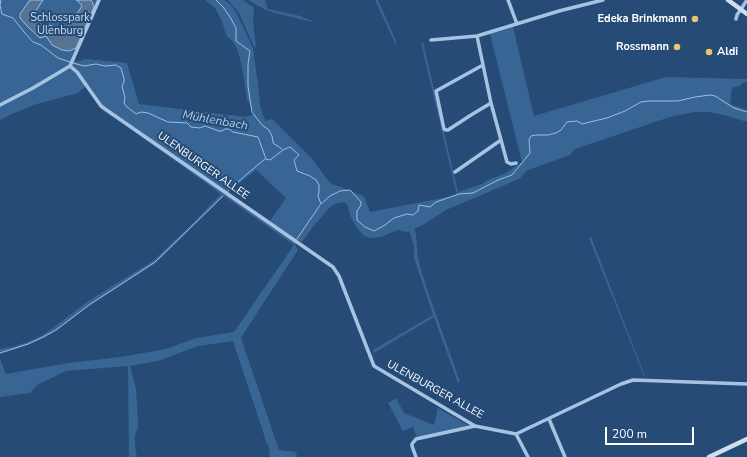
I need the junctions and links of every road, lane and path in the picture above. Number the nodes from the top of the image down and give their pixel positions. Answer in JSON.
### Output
{"nodes":[{"id":1,"x":99,"y":0,"type":"edge"},
{"id":2,"x":508,"y":0,"type":"edge"},
{"id":3,"x":603,"y":0,"type":"edge"},
{"id":4,"x":728,"y":0,"type":"edge"},
{"id":5,"x":747,"y":0,"type":"edge"},
{"id":6,"x":741,"y":10,"type":"junction"},
{"id":7,"x":747,"y":14,"type":"edge"},
{"id":8,"x":736,"y":19,"type":"dead end"},
{"id":9,"x":518,"y":24,"type":"junction"},
{"id":10,"x":477,"y":36,"type":"junction"},
{"id":11,"x":431,"y":40,"type":"dead end"},
{"id":12,"x":71,"y":63,"type":"junction"},
{"id":13,"x":483,"y":66,"type":"junction"},
{"id":14,"x":491,"y":103,"type":"junction"},
{"id":15,"x":0,"y":105,"type":"edge"},
{"id":16,"x":501,"y":140,"type":"junction"},
{"id":17,"x":516,"y":163,"type":"dead end"},
{"id":18,"x":455,"y":172,"type":"dead end"},
{"id":19,"x":747,"y":384,"type":"edge"},
{"id":20,"x":549,"y":419,"type":"junction"},
{"id":21,"x":475,"y":426,"type":"junction"},
{"id":22,"x":516,"y":434,"type":"junction"},
{"id":23,"x":747,"y":439,"type":"edge"},
{"id":24,"x":416,"y":457,"type":"edge"},
{"id":25,"x":528,"y":457,"type":"edge"},
{"id":26,"x":565,"y":457,"type":"edge"},
{"id":27,"x":709,"y":457,"type":"edge"}],
"edges":[{"from":1,"to":12,"type":"street"},
{"from":2,"to":9,"type":"street"},
{"from":3,"to":9,"type":"street"},
{"from":4,"to":6,"type":"main road"},
{"from":5,"to":6,"type":"street"},
{"from":6,"to":7,"type":"main road"},
{"from":6,"to":8,"type":"street"},
{"from":9,"to":10,"type":"street"},
{"from":10,"to":11,"type":"street"},
{"from":10,"to":13,"type":"street"},
{"from":12,"to":15,"type":"street"},
{"from":12,"to":21,"type":"street","name":"ULENBURGER ALLEE"},
{"from":13,"to":14,"type":"street"},
{"from":13,"to":14,"type":"street"},
{"from":14,"to":16,"type":"street"},
{"from":16,"to":17,"type":"street"},
{"from":16,"to":18,"type":"street"},
{"from":19,"to":20,"type":"street"},
{"from":20,"to":22,"type":"street"},
{"from":20,"to":26,"type":"street"},
{"from":21,"to":22,"type":"street","name":"ULENBURGER ALLEE"},
{"from":21,"to":24,"type":"street"},
{"from":22,"to":25,"type":"street"},
{"from":23,"to":27,"type":"main road"}]}
